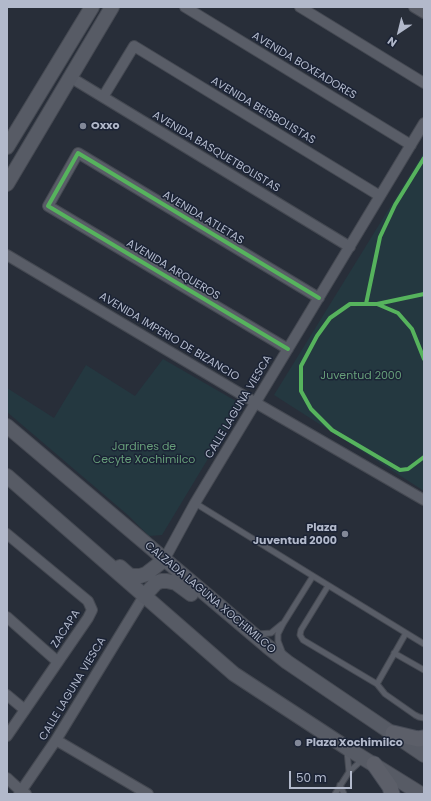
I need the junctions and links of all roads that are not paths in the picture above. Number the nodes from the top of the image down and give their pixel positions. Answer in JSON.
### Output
{"nodes":[{"id":1,"x":92,"y":7,"type":"edge"},
{"id":2,"x":112,"y":7,"type":"edge"},
{"id":3,"x":185,"y":7,"type":"edge"},
{"id":4,"x":300,"y":7,"type":"edge"},
{"id":5,"x":414,"y":7,"type":"edge"},
{"id":6,"x":424,"y":13,"type":"edge"},
{"id":7,"x":82,"y":24,"type":"junction"},
{"id":8,"x":72,"y":74,"type":"junction"},
{"id":9,"x":424,"y":83,"type":"edge"},
{"id":10,"x":103,"y":97,"type":"junction"},
{"id":11,"x":424,"y":123,"type":"edge"},
{"id":12,"x":411,"y":145,"type":"junction"},
{"id":13,"x":7,"y":147,"type":"edge"},
{"id":14,"x":78,"y":153,"type":"joint"},
{"id":15,"x":7,"y":184,"type":"edge"},
{"id":16,"x":380,"y":196,"type":"junction"},
{"id":17,"x":350,"y":247,"type":"junction"},
{"id":18,"x":7,"y":255,"type":"edge"},
{"id":19,"x":319,"y":298,"type":"junction"},
{"id":20,"x":288,"y":349,"type":"junction"},
{"id":21,"x":256,"y":403,"type":"junction"},
{"id":22,"x":7,"y":426,"type":"edge"},
{"id":23,"x":7,"y":476,"type":"edge"},
{"id":24,"x":424,"y":500,"type":"edge"},
{"id":25,"x":37,"y":502,"type":"junction"},
{"id":26,"x":195,"y":503,"type":"junction"},
{"id":27,"x":7,"y":534,"type":"edge"},
{"id":28,"x":164,"y":560,"type":"junction"},
{"id":29,"x":313,"y":576,"type":"junction"},
{"id":30,"x":328,"y":586,"type":"junction"},
{"id":31,"x":144,"y":596,"type":"junction"},
{"id":32,"x":7,"y":617,"type":"edge"},
{"id":33,"x":283,"y":624,"type":"junction"},
{"id":34,"x":247,"y":631,"type":"junction"},
{"id":35,"x":406,"y":633,"type":"junction"},
{"id":36,"x":424,"y":644,"type":"edge"},
{"id":37,"x":267,"y":646,"type":"junction"},
{"id":38,"x":394,"y":653,"type":"junction"},
{"id":39,"x":58,"y":662,"type":"junction"},
{"id":40,"x":287,"y":662,"type":"junction"},
{"id":41,"x":424,"y":670,"type":"edge"},
{"id":42,"x":377,"y":684,"type":"junction"},
{"id":43,"x":7,"y":695,"type":"edge"},
{"id":44,"x":25,"y":710,"type":"junction"},
{"id":45,"x":424,"y":718,"type":"edge"},
{"id":46,"x":393,"y":733,"type":"junction"},
{"id":47,"x":7,"y":736,"type":"edge"},
{"id":48,"x":424,"y":738,"type":"edge"},
{"id":49,"x":56,"y":740,"type":"junction"},
{"id":50,"x":347,"y":748,"type":"junction"},
{"id":51,"x":424,"y":755,"type":"edge"},
{"id":52,"x":369,"y":761,"type":"junction"},
{"id":53,"x":349,"y":772,"type":"junction"},
{"id":54,"x":7,"y":778,"type":"edge"},
{"id":55,"x":340,"y":785,"type":"junction"},
{"id":56,"x":22,"y":793,"type":"edge"},
{"id":57,"x":148,"y":794,"type":"edge"},
{"id":58,"x":335,"y":794,"type":"edge"},
{"id":59,"x":344,"y":794,"type":"edge"},
{"id":60,"x":392,"y":794,"type":"edge"},
{"id":61,"x":421,"y":794,"type":"edge"}],
"edges":[{"from":1,"to":7,"type":"main road"},
{"from":2,"to":8,"type":"main road"},
{"from":3,"to":12,"type":"street","name":"AVENIDA BOXEADORES"},
{"from":4,"to":9,"type":"street"},
{"from":5,"to":6,"type":"street"},
{"from":7,"to":8,"type":"main road"},
{"from":7,"to":13,"type":"main road"},
{"from":8,"to":10,"type":"street","name":"AVENIDA BASQUETBOLISTAS"},
{"from":8,"to":15,"type":"main road"},
{"from":10,"to":16,"type":"street","name":"AVENIDA BEISBOLISTAS"},
{"from":10,"to":17,"type":"street","name":"AVENIDA BASQUETBOLISTAS"},
{"from":11,"to":12,"type":"street","name":"CALLE LAGUNA VIESCA"},
{"from":12,"to":16,"type":"street","name":"CALLE LAGUNA VIESCA"},
{"from":14,"to":19,"type":"street","name":"AVENIDA ATLETAS"},
{"from":14,"to":20,"type":"street","name":"AVENIDA ARQUEROS"},
{"from":16,"to":17,"type":"street","name":"CALLE LAGUNA VIESCA"},
{"from":17,"to":19,"type":"street","name":"CALLE LAGUNA VIESCA"},
{"from":18,"to":21,"type":"street","name":"AVENIDA IMPERIO DE BIZANCIO"},
{"from":19,"to":20,"type":"street","name":"CALLE LAGUNA VIESCA"},
{"from":20,"to":21,"type":"street","name":"CALLE LAGUNA VIESCA"},
{"from":21,"to":24,"type":"street","name":"AVENIDA IMPERIO DE BIZANCIO"},
{"from":21,"to":26,"type":"street","name":"CALLE LAGUNA VIESCA"},
{"from":22,"to":28,"type":"main road","name":"CALZADA LAGUNA XOCHIMILCO"},
{"from":23,"to":25,"type":"main road"},
{"from":25,"to":28,"type":"main road"},
{"from":25,"to":31,"type":"main road"},
{"from":26,"to":28,"type":"street","name":"CALLE LAGUNA VIESCA"},
{"from":26,"to":29,"type":"lane"},
{"from":27,"to":39,"type":"street","name":"ZACAPA"},
{"from":28,"to":34,"type":"main road","name":"CALZADA LAGUNA XOCHIMILCO"},
{"from":29,"to":30,"type":"lane"},
{"from":29,"to":33,"type":"lane"},
{"from":30,"to":35,"type":"lane"},
{"from":30,"to":42,"type":"lane"},
{"from":31,"to":37,"type":"main road"},
{"from":31,"to":49,"type":"street","name":"CALLE LAGUNA VIESCA"},
{"from":31,"to":50,"type":"main road"},
{"from":32,"to":39,"type":"street"},
{"from":33,"to":34,"type":"lane"},
{"from":33,"to":40,"type":"lane"},
{"from":34,"to":37,"type":"main road","name":"CALZADA LAGUNA XOCHIMILCO"},
{"from":35,"to":36,"type":"lane"},
{"from":35,"to":38,"type":"lane"},
{"from":37,"to":40,"type":"main road","name":"CALZADA LAGUNA XOCHIMILCO"},
{"from":38,"to":41,"type":"lane"},
{"from":38,"to":42,"type":"lane"},
{"from":39,"to":44,"type":"street","name":"ZACAPA"},
{"from":40,"to":46,"type":"main road","name":"CALZADA LAGUNA XOCHIMILCO"},
{"from":42,"to":45,"type":"lane"},
{"from":43,"to":44,"type":"street"},
{"from":44,"to":47,"type":"street","name":"ZACAPA"},
{"from":46,"to":48,"type":"main road"},
{"from":46,"to":51,"type":"main road","name":"CALZADA LAGUNA XOCHIMILCO"},
{"from":49,"to":56,"type":"street","name":"CALLE LAGUNA VIESCA"},
{"from":49,"to":57,"type":"street"},
{"from":50,"to":52,"type":"main road"},
{"from":50,"to":53,"type":"lane"},
{"from":52,"to":53,"type":"lane"},
{"from":52,"to":60,"type":"main road"},
{"from":52,"to":61,"type":"main road"},
{"from":53,"to":55,"type":"lane"},
{"from":54,"to":56,"type":"street"},
{"from":55,"to":58,"type":"lane"},
{"from":55,"to":59,"type":"lane"}]}
